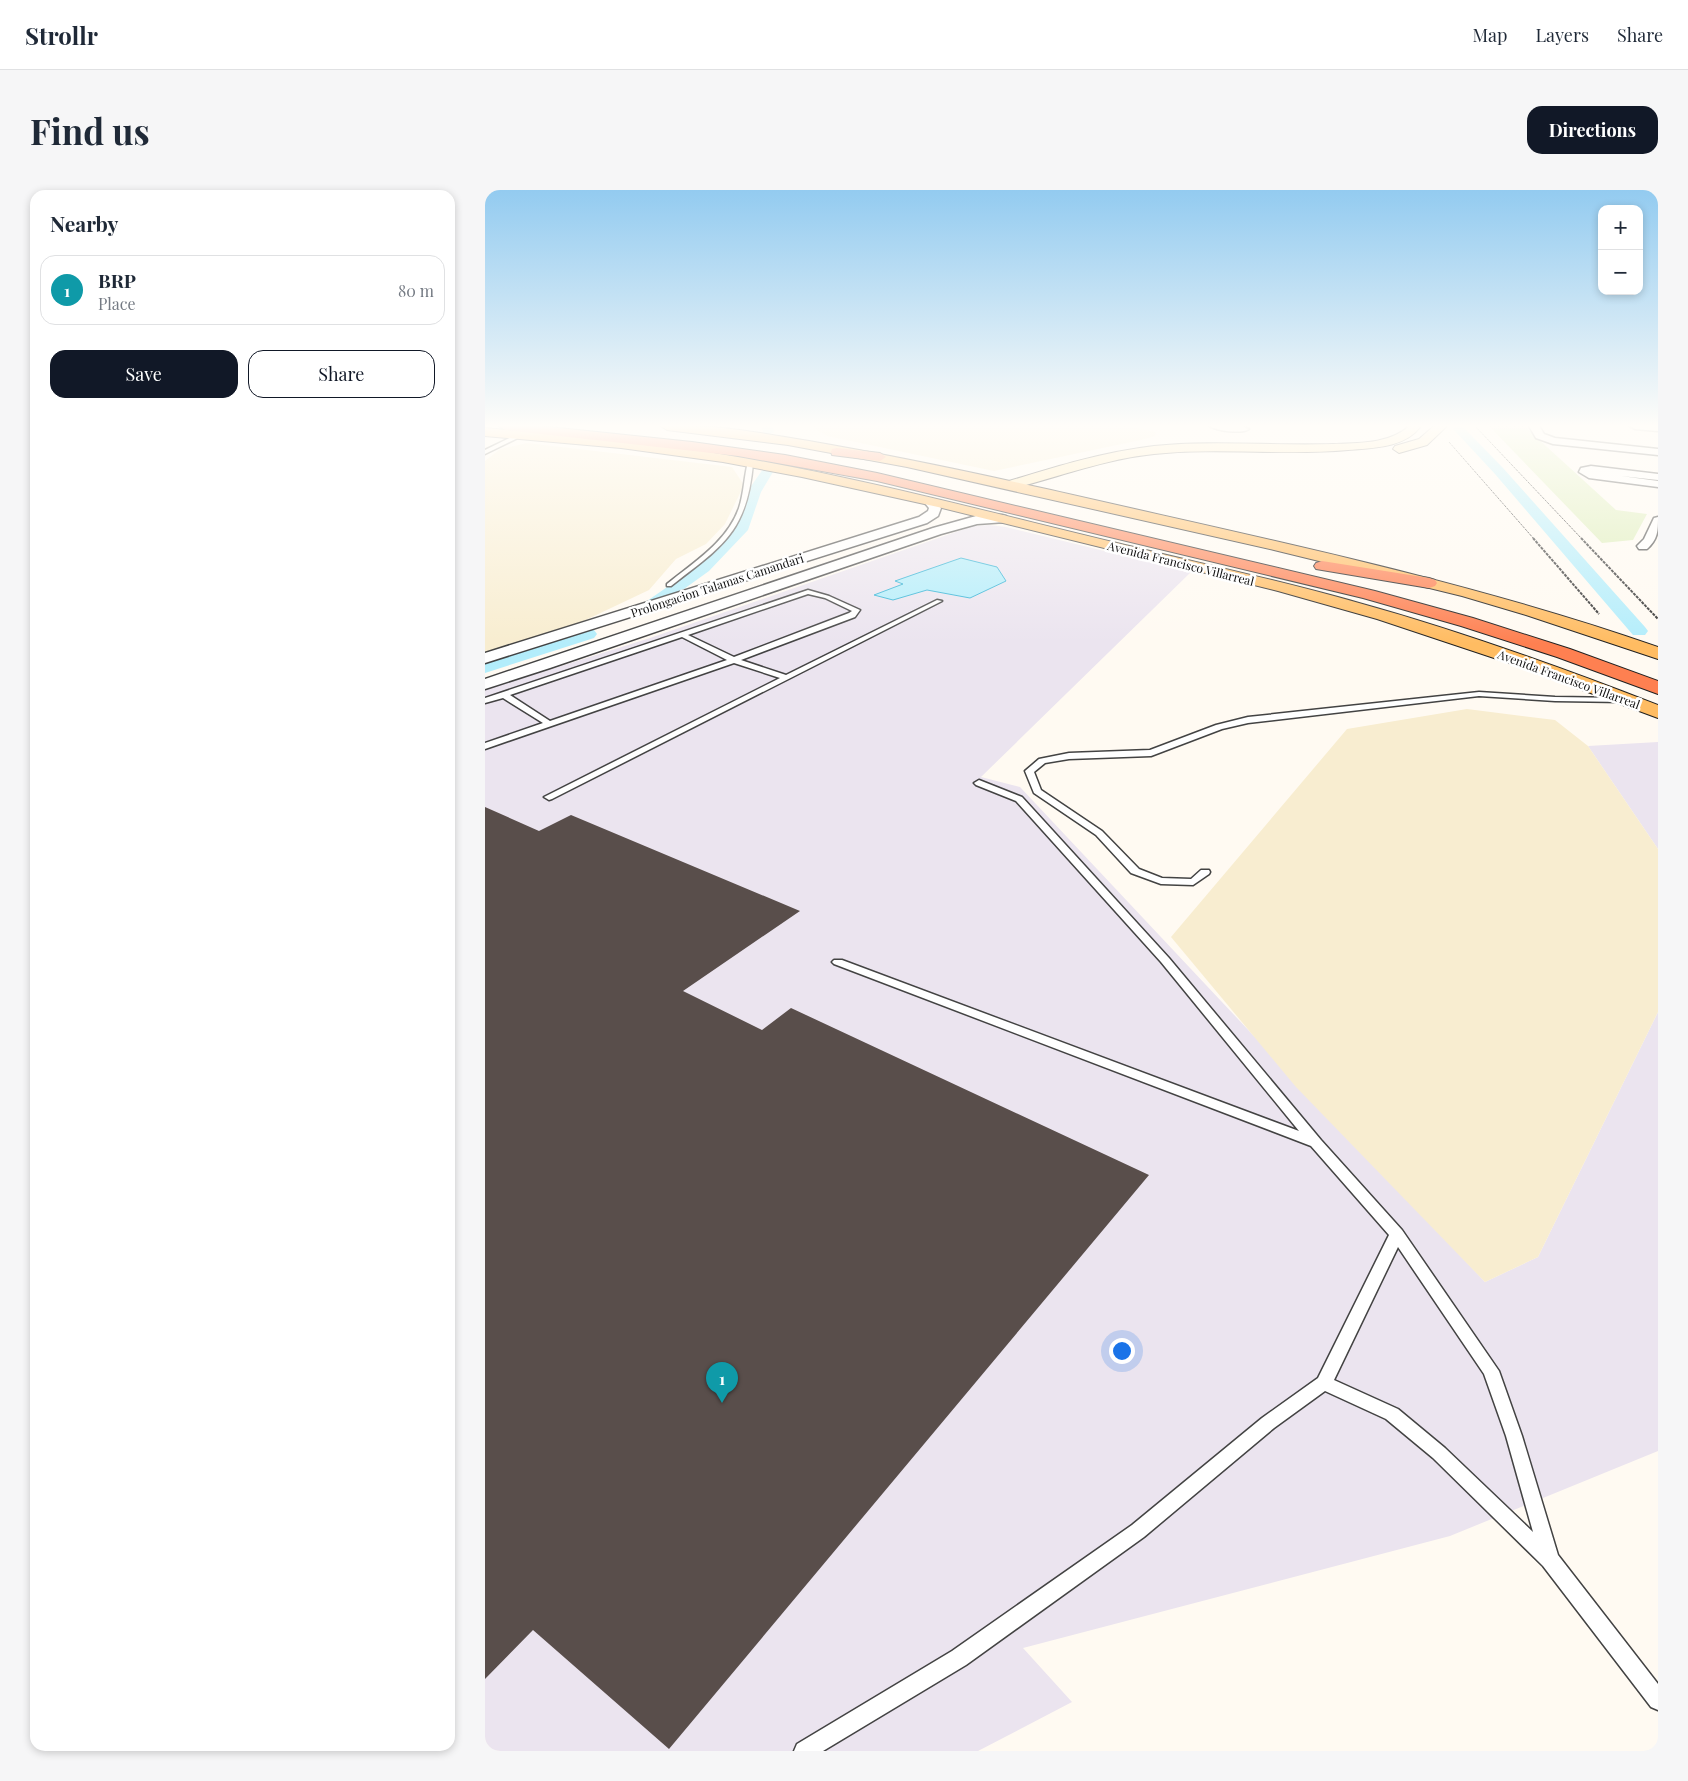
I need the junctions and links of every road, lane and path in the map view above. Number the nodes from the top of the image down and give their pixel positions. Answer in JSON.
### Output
{"nodes":[{"id":1,"x":744,"y":499,"type":"edge"},
{"id":2,"x":933,"y":499,"type":"edge"},
{"id":3,"x":941,"y":499,"type":"edge"},
{"id":4,"x":942,"y":499,"type":"edge"},
{"id":5,"x":945,"y":499,"type":"edge"},
{"id":6,"x":1019,"y":499,"type":"edge"},
{"id":7,"x":1068,"y":499,"type":"edge"},
{"id":8,"x":1498,"y":499,"type":"edge"},
{"id":9,"x":1544,"y":499,"type":"edge"},
{"id":10,"x":1002,"y":519,"type":"junction"},
{"id":11,"x":1658,"y":521,"type":"edge"},
{"id":12,"x":1033,"y":526,"type":"junction"},
{"id":13,"x":1643,"y":546,"type":"dead end"},
{"id":14,"x":1251,"y":554,"type":"junction"},
{"id":15,"x":1429,"y":582,"type":"junction"},
{"id":16,"x":669,"y":585,"type":"dead end"},
{"id":17,"x":939,"y":601,"type":"dead end"},
{"id":18,"x":1658,"y":619,"type":"edge"},
{"id":19,"x":683,"y":635,"type":"junction"},
{"id":20,"x":1620,"y":640,"type":"junction"},
{"id":21,"x":1585,"y":645,"type":"dead end"},
{"id":22,"x":1658,"y":653,"type":"edge"},
{"id":23,"x":485,"y":658,"type":"edge"},
{"id":24,"x":734,"y":660,"type":"junction"},
{"id":25,"x":787,"y":678,"type":"junction"},
{"id":26,"x":485,"y":684,"type":"edge"},
{"id":27,"x":1658,"y":688,"type":"edge"},
{"id":28,"x":503,"y":695,"type":"junction"},
{"id":29,"x":1628,"y":700,"type":"junction"},
{"id":30,"x":485,"y":701,"type":"edge"},
{"id":31,"x":1658,"y":712,"type":"edge"},
{"id":32,"x":549,"y":724,"type":"junction"},
{"id":33,"x":485,"y":746,"type":"edge"},
{"id":34,"x":979,"y":783,"type":"dead end"},
{"id":35,"x":1037,"y":791,"type":"junction"},
{"id":36,"x":549,"y":797,"type":"dead end"},
{"id":37,"x":1019,"y":799,"type":"junction"},
{"id":38,"x":1205,"y":872,"type":"dead end"},
{"id":39,"x":838,"y":962,"type":"dead end"},
{"id":40,"x":1316,"y":1143,"type":"junction"},
{"id":41,"x":1397,"y":1234,"type":"junction"},
{"id":42,"x":1323,"y":1383,"type":"junction"},
{"id":43,"x":1549,"y":1560,"type":"junction"},
{"id":44,"x":1658,"y":1700,"type":"edge"},
{"id":45,"x":804,"y":1751,"type":"edge"}],
"edges":[{"from":1,"to":16,"type":"lane"},
{"from":2,"to":23,"type":"street","name":"Prolongacion Talamas Camandari"},
{"from":3,"to":10,"type":"main road","name":"Avenida Francisco Villarreal"},
{"from":4,"to":12,"type":"highway"},
{"from":5,"to":27,"type":"highway","name":"Avenida Francisco Villarreal"},
{"from":6,"to":14,"type":"highway","name":"Avenida Francisco Villarreal"},
{"from":7,"to":15,"type":"main road"},
{"from":8,"to":20,"type":"path"},
{"from":9,"to":18,"type":"path"},
{"from":10,"to":12,"type":"main road","name":"Avenida Francisco Villarreal"},
{"from":10,"to":26,"type":"street"},
{"from":11,"to":13,"type":"street"},
{"from":12,"to":29,"type":"main road","name":"Avenida Francisco Villarreal"},
{"from":14,"to":15,"type":"highway"},
{"from":14,"to":21,"type":"highway","name":"Avenida Francisco Villarreal"},
{"from":15,"to":20,"type":"main road"},
{"from":17,"to":25,"type":"lane"},
{"from":19,"to":24,"type":"lane"},
{"from":19,"to":24,"type":"lane"},
{"from":19,"to":28,"type":"lane"},
{"from":20,"to":22,"type":"main road"},
{"from":24,"to":25,"type":"lane"},
{"from":24,"to":32,"type":"lane"},
{"from":25,"to":36,"type":"lane"},
{"from":28,"to":30,"type":"lane"},
{"from":28,"to":32,"type":"lane"},
{"from":29,"to":31,"type":"main road","name":"Avenida Francisco Villarreal"},
{"from":29,"to":35,"type":"lane"},
{"from":32,"to":33,"type":"lane"},
{"from":34,"to":37,"type":"lane"},
{"from":35,"to":37,"type":"lane"},
{"from":35,"to":38,"type":"lane"},
{"from":37,"to":40,"type":"lane"},
{"from":39,"to":40,"type":"lane"},
{"from":40,"to":41,"type":"lane"},
{"from":41,"to":42,"type":"lane"},
{"from":41,"to":43,"type":"lane"},
{"from":42,"to":43,"type":"lane"},
{"from":42,"to":45,"type":"lane"},
{"from":43,"to":44,"type":"lane"}]}
